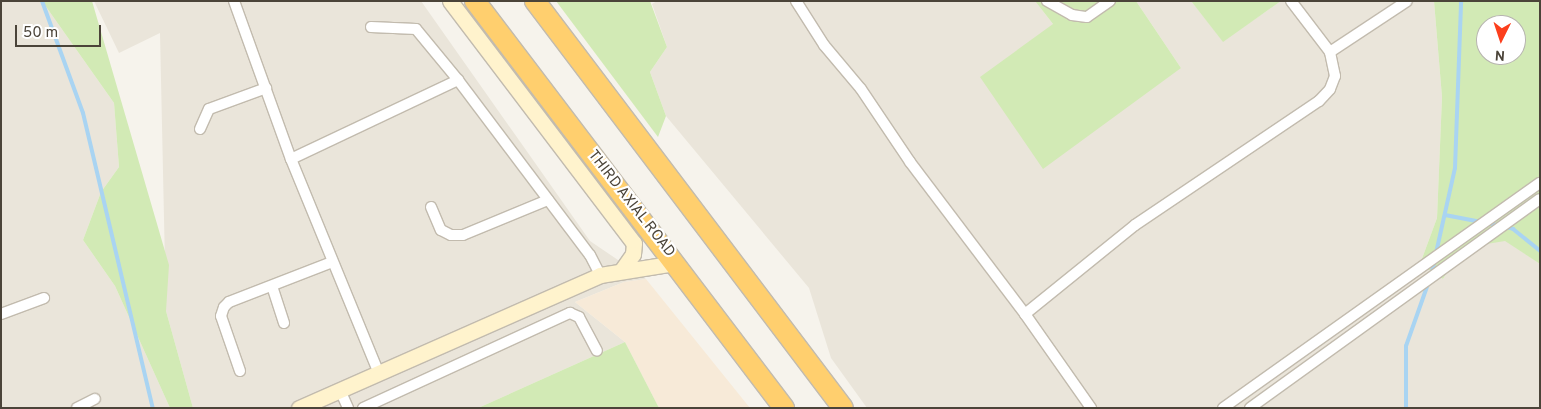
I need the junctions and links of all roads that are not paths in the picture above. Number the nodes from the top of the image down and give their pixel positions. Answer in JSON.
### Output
{"nodes":[{"id":1,"x":234,"y":1,"type":"edge"},
{"id":2,"x":450,"y":1,"type":"edge"},
{"id":3,"x":476,"y":1,"type":"edge"},
{"id":4,"x":535,"y":1,"type":"edge"},
{"id":5,"x":796,"y":1,"type":"edge"},
{"id":6,"x":1047,"y":1,"type":"edge"},
{"id":7,"x":1110,"y":1,"type":"edge"},
{"id":8,"x":1291,"y":1,"type":"edge"},
{"id":9,"x":1407,"y":1,"type":"edge"},
{"id":10,"x":371,"y":27,"type":"dead end"},
{"id":11,"x":1330,"y":52,"type":"junction"},
{"id":12,"x":458,"y":80,"type":"junction"},
{"id":13,"x":266,"y":88,"type":"junction"},
{"id":14,"x":200,"y":129,"type":"dead end"},
{"id":15,"x":292,"y":159,"type":"junction"},
{"id":16,"x":1540,"y":183,"type":"edge"},
{"id":17,"x":548,"y":200,"type":"junction"},
{"id":18,"x":1536,"y":201,"type":"edge"},
{"id":19,"x":431,"y":207,"type":"dead end"},
{"id":20,"x":332,"y":262,"type":"junction"},
{"id":21,"x":676,"y":263,"type":"junction"},
{"id":22,"x":622,"y":270,"type":"junction"},
{"id":23,"x":600,"y":275,"type":"junction"},
{"id":24,"x":272,"y":286,"type":"junction"},
{"id":25,"x":44,"y":298,"type":"dead end"},
{"id":26,"x":1,"y":314,"type":"edge"},
{"id":27,"x":1025,"y":314,"type":"junction"},
{"id":28,"x":284,"y":323,"type":"dead end"},
{"id":29,"x":597,"y":351,"type":"dead end"},
{"id":30,"x":240,"y":371,"type":"dead end"},
{"id":31,"x":378,"y":371,"type":"junction"},
{"id":32,"x":340,"y":390,"type":"junction"},
{"id":33,"x":95,"y":399,"type":"dead end"},
{"id":34,"x":77,"y":408,"type":"edge"},
{"id":35,"x":299,"y":408,"type":"edge"},
{"id":36,"x":348,"y":408,"type":"edge"},
{"id":37,"x":363,"y":408,"type":"edge"},
{"id":38,"x":784,"y":408,"type":"edge"},
{"id":39,"x":843,"y":408,"type":"edge"},
{"id":40,"x":1091,"y":408,"type":"edge"},
{"id":41,"x":1224,"y":408,"type":"edge"},
{"id":42,"x":1250,"y":408,"type":"edge"}],
"edges":[{"from":1,"to":13,"type":"street"},
{"from":2,"to":22,"type":"street"},
{"from":3,"to":21,"type":"highway","name":"THIRD AXIAL ROAD"},
{"from":4,"to":39,"type":"highway"},
{"from":5,"to":27,"type":"street"},
{"from":6,"to":7,"type":"street"},
{"from":8,"to":11,"type":"street"},
{"from":9,"to":11,"type":"street"},
{"from":10,"to":12,"type":"street"},
{"from":11,"to":27,"type":"street"},
{"from":12,"to":15,"type":"street"},
{"from":12,"to":17,"type":"street"},
{"from":13,"to":14,"type":"street"},
{"from":13,"to":15,"type":"street"},
{"from":15,"to":20,"type":"street"},
{"from":16,"to":41,"type":"street"},
{"from":17,"to":19,"type":"street"},
{"from":17,"to":23,"type":"street"},
{"from":18,"to":42,"type":"street"},
{"from":20,"to":24,"type":"street"},
{"from":20,"to":31,"type":"street"},
{"from":21,"to":22,"type":"street"},
{"from":21,"to":38,"type":"highway","name":"THIRD AXIAL ROAD"},
{"from":22,"to":23,"type":"street"},
{"from":23,"to":31,"type":"street"},
{"from":24,"to":28,"type":"street"},
{"from":24,"to":30,"type":"street"},
{"from":25,"to":26,"type":"street"},
{"from":27,"to":40,"type":"street"},
{"from":29,"to":37,"type":"street"},
{"from":31,"to":32,"type":"street"},
{"from":32,"to":35,"type":"street"},
{"from":32,"to":36,"type":"street"},
{"from":33,"to":34,"type":"street"}]}
